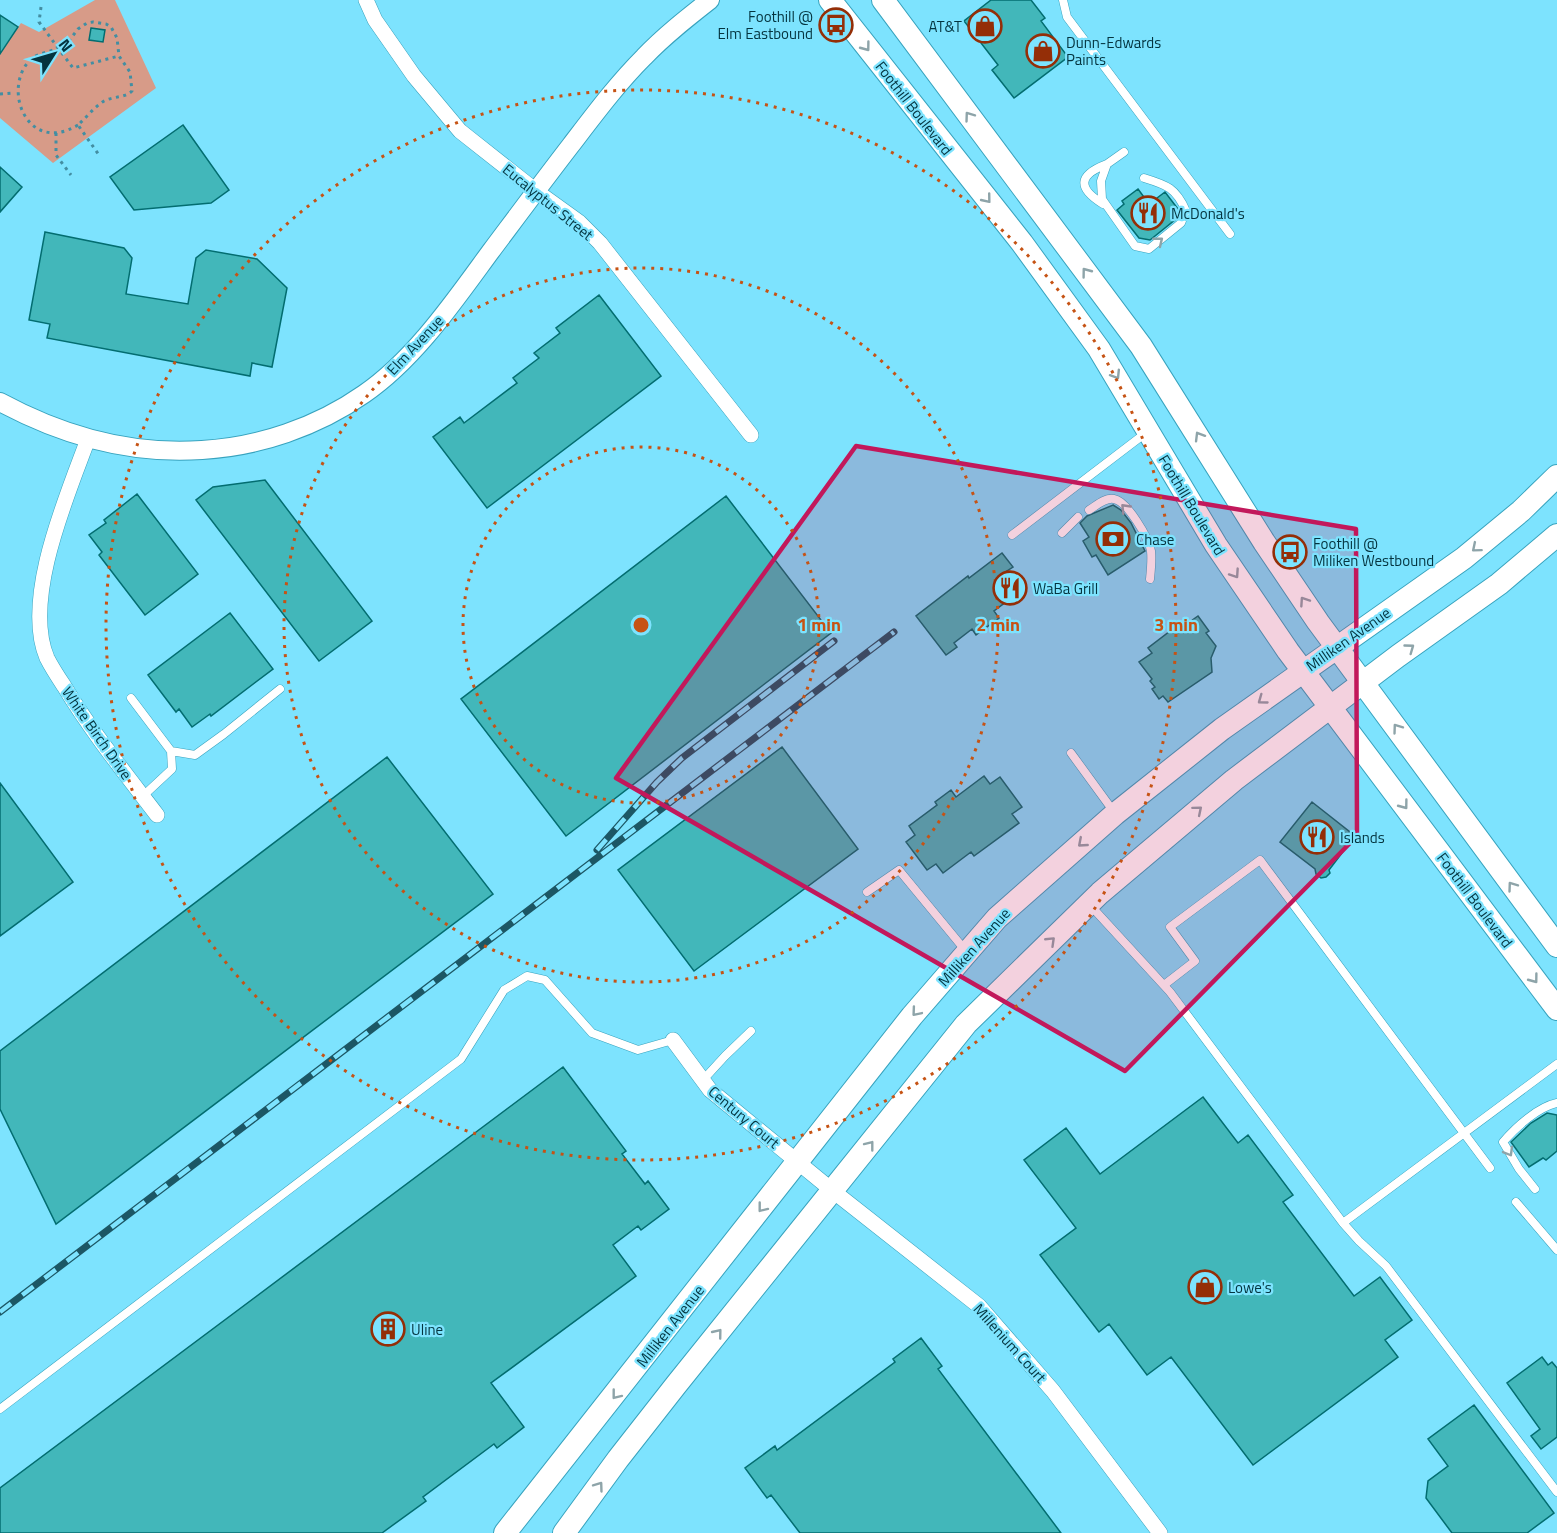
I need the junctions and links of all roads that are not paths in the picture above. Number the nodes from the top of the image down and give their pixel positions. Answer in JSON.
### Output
{"nodes":[{"id":1,"x":366,"y":0,"type":"edge"},
{"id":2,"x":710,"y":0,"type":"edge"},
{"id":3,"x":830,"y":0,"type":"edge"},
{"id":4,"x":883,"y":0,"type":"edge"},
{"id":5,"x":1063,"y":0,"type":"edge"},
{"id":6,"x":1124,"y":152,"type":"dead end"},
{"id":7,"x":1107,"y":164,"type":"junction"},
{"id":8,"x":1144,"y":178,"type":"dead end"},
{"id":9,"x":536,"y":191,"type":"junction"},
{"id":10,"x":1106,"y":206,"type":"junction"},
{"id":11,"x":1230,"y":234,"type":"dead end"},
{"id":12,"x":0,"y":402,"type":"edge"},
{"id":13,"x":1148,"y":431,"type":"junction"},
{"id":14,"x":751,"y":435,"type":"dead end"},
{"id":15,"x":88,"y":439,"type":"junction"},
{"id":16,"x":1557,"y":476,"type":"edge"},
{"id":17,"x":1089,"y":510,"type":"dead end"},
{"id":18,"x":1078,"y":517,"type":"dead end"},
{"id":19,"x":1062,"y":533,"type":"dead end"},
{"id":20,"x":1012,"y":535,"type":"dead end"},
{"id":21,"x":1557,"y":535,"type":"edge"},
{"id":22,"x":1150,"y":579,"type":"dead end"},
{"id":23,"x":1337,"y":649,"type":"junction"},
{"id":24,"x":1302,"y":671,"type":"junction"},
{"id":25,"x":1363,"y":683,"type":"junction"},
{"id":26,"x":280,"y":689,"type":"dead end"},
{"id":27,"x":131,"y":698,"type":"dead end"},
{"id":28,"x":1330,"y":709,"type":"junction"},
{"id":29,"x":171,"y":751,"type":"junction"},
{"id":30,"x":1071,"y":753,"type":"dead end"},
{"id":31,"x":143,"y":796,"type":"junction"},
{"id":32,"x":1115,"y":814,"type":"junction"},
{"id":33,"x":157,"y":815,"type":"dead end"},
{"id":34,"x":867,"y":892,"type":"dead end"},
{"id":35,"x":1089,"y":904,"type":"junction"},
{"id":36,"x":1557,"y":946,"type":"edge"},
{"id":37,"x":968,"y":952,"type":"junction"},
{"id":38,"x":1164,"y":985,"type":"junction"},
{"id":39,"x":1557,"y":1009,"type":"edge"},
{"id":40,"x":751,"y":1031,"type":"dead end"},
{"id":41,"x":673,"y":1040,"type":"joint"},
{"id":42,"x":1557,"y":1064,"type":"edge"},
{"id":43,"x":703,"y":1080,"type":"junction"},
{"id":44,"x":1557,"y":1103,"type":"edge"},
{"id":45,"x":1464,"y":1133,"type":"junction"},
{"id":46,"x":798,"y":1162,"type":"junction"},
{"id":47,"x":1490,"y":1167,"type":"dead end"},
{"id":48,"x":1534,"y":1189,"type":"dead end"},
{"id":49,"x":833,"y":1191,"type":"junction"},
{"id":50,"x":1516,"y":1202,"type":"dead end"},
{"id":51,"x":1343,"y":1223,"type":"junction"},
{"id":52,"x":1557,"y":1250,"type":"edge"},
{"id":53,"x":0,"y":1409,"type":"edge"},
{"id":54,"x":1557,"y":1492,"type":"edge"},
{"id":55,"x":506,"y":1533,"type":"edge"},
{"id":56,"x":564,"y":1533,"type":"edge"},
{"id":57,"x":1160,"y":1533,"type":"edge"}],
"edges":[{"from":1,"to":9,"type":"street","name":"Eucalyptus Street"},
{"from":2,"to":9,"type":"street","name":"Elm Avenue"},
{"from":3,"to":13,"type":"main road","name":"Foothill Boulevard","one_way":true},
{"from":23,"to":4,"type":"main road","one_way":true},
{"from":5,"to":11,"type":"lane"},
{"from":6,"to":7,"type":"lane"},
{"from":7,"to":10,"type":"lane"},
{"from":7,"to":10,"type":"lane"},
{"from":10,"to":8,"type":"lane","one_way":true},
{"from":9,"to":14,"type":"street","name":"Eucalyptus Street"},
{"from":9,"to":15,"type":"street","name":"Elm Avenue"},
{"from":12,"to":15,"type":"street","name":"Elm Avenue"},
{"from":13,"to":20,"type":"lane"},
{"from":13,"to":24,"type":"main road","name":"Foothill Boulevard","one_way":true},
{"from":15,"to":31,"type":"street","name":"White Birch Drive"},
{"from":16,"to":23,"type":"main road","name":"Milliken Avenue","one_way":true},
{"from":22,"to":17,"type":"lane","one_way":true},
{"from":18,"to":19,"type":"lane"},
{"from":25,"to":21,"type":"main road","one_way":true},
{"from":23,"to":24,"type":"main road","name":"Milliken Avenue"},
{"from":23,"to":25,"type":"main road"},
{"from":24,"to":28,"type":"main road","name":"Foothill Boulevard"},
{"from":24,"to":32,"type":"main road","name":"Milliken Avenue","one_way":true},
{"from":25,"to":28,"type":"main road"},
{"from":36,"to":25,"type":"main road","one_way":true},
{"from":26,"to":29,"type":"lane"},
{"from":27,"to":29,"type":"lane"},
{"from":35,"to":28,"type":"main road","one_way":true},
{"from":28,"to":39,"type":"main road","name":"Foothill Boulevard","one_way":true},
{"from":29,"to":31,"type":"lane"},
{"from":30,"to":32,"type":"lane"},
{"from":31,"to":33,"type":"street","name":"White Birch Drive"},
{"from":32,"to":37,"type":"main road","name":"Milliken Avenue","one_way":true},
{"from":34,"to":37,"type":"lane"},
{"from":35,"to":38,"type":"lane"},
{"from":49,"to":35,"type":"main road","one_way":true},
{"from":37,"to":46,"type":"main road","name":"Milliken Avenue","one_way":true},
{"from":38,"to":45,"type":"lane"},
{"from":38,"to":51,"type":"lane"},
{"from":40,"to":43,"type":"lane"},
{"from":41,"to":43,"type":"street","name":"Century Court"},
{"from":41,"to":53,"type":"lane"},
{"from":42,"to":45,"type":"lane"},
{"from":43,"to":46,"type":"street","name":"Century Court"},
{"from":44,"to":48,"type":"lane","one_way":true},
{"from":45,"to":47,"type":"lane"},
{"from":45,"to":51,"type":"lane"},
{"from":46,"to":49,"type":"street","name":"Millenium Court"},
{"from":46,"to":55,"type":"main road","name":"Milliken Avenue","one_way":true},
{"from":56,"to":49,"type":"main road","one_way":true},
{"from":49,"to":57,"type":"street","name":"Millenium Court"},
{"from":50,"to":52,"type":"lane"},
{"from":51,"to":54,"type":"lane"}]}
